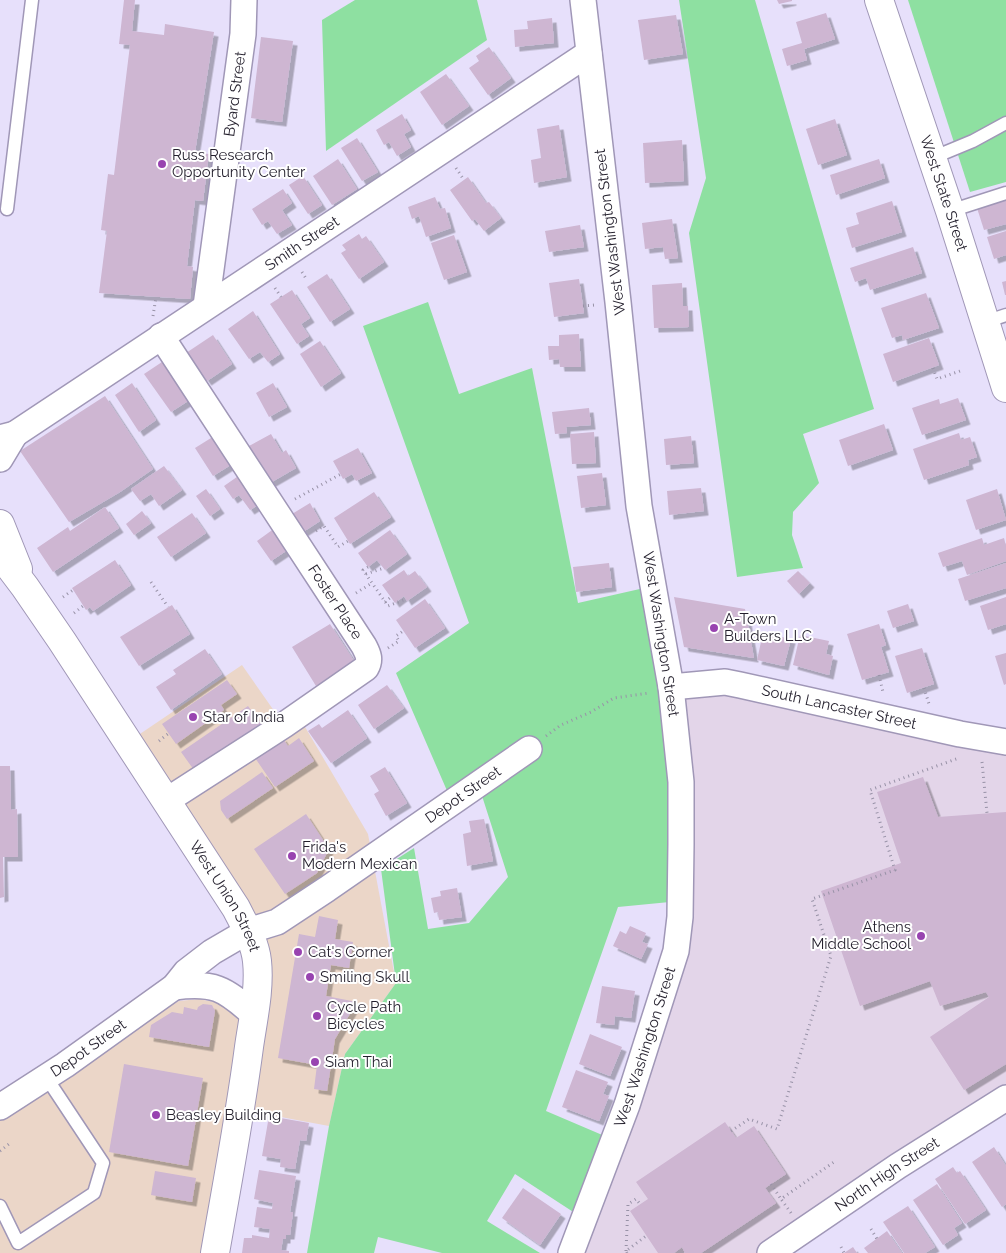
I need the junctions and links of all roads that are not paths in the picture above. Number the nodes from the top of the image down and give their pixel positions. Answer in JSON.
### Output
{"nodes":[{"id":1,"x":32,"y":0,"type":"edge"},
{"id":2,"x":244,"y":0,"type":"edge"},
{"id":3,"x":583,"y":0,"type":"edge"},
{"id":4,"x":879,"y":0,"type":"edge"},
{"id":5,"x":589,"y":53,"type":"junction"},
{"id":6,"x":1006,"y":123,"type":"edge"},
{"id":7,"x":932,"y":158,"type":"junction"},
{"id":8,"x":1006,"y":193,"type":"edge"},
{"id":9,"x":7,"y":209,"type":"dead end"},
{"id":10,"x":950,"y":211,"type":"junction"},
{"id":11,"x":206,"y":306,"type":"junction"},
{"id":12,"x":996,"y":319,"type":"edge"},
{"id":13,"x":157,"y":326,"type":"junction"},
{"id":14,"x":1006,"y":388,"type":"edge"},
{"id":15,"x":7,"y":436,"type":"edge"},
{"id":16,"x":0,"y":459,"type":"edge"},
{"id":17,"x":0,"y":524,"type":"edge"},
{"id":18,"x":0,"y":554,"type":"edge"},
{"id":19,"x":25,"y":587,"type":"junction"},
{"id":20,"x":662,"y":690,"type":"junction"},
{"id":21,"x":1006,"y":742,"type":"edge"},
{"id":22,"x":529,"y":749,"type":"road end"},
{"id":23,"x":166,"y":801,"type":"junction"},
{"id":24,"x":248,"y":931,"type":"junction"},
{"id":25,"x":174,"y":986,"type":"junction"},
{"id":26,"x":254,"y":1014,"type":"junction"},
{"id":27,"x":46,"y":1077,"type":"junction"},
{"id":28,"x":1006,"y":1098,"type":"edge"},
{"id":29,"x":0,"y":1107,"type":"edge"},
{"id":30,"x":0,"y":1206,"type":"edge"},
{"id":31,"x":18,"y":1248,"type":"edge"},
{"id":32,"x":215,"y":1253,"type":"edge"},
{"id":33,"x":571,"y":1253,"type":"edge"},
{"id":34,"x":770,"y":1253,"type":"edge"}],
"edges":[{"from":1,"to":9,"type":"lane"},
{"from":2,"to":11,"type":"street","name":"Byard Street"},
{"from":3,"to":5,"type":"street","name":"West Washington Street"},
{"from":4,"to":7,"type":"main road","name":"West State Street"},
{"from":5,"to":11,"type":"street","name":"Smith Street"},
{"from":5,"to":20,"type":"street","name":"West Washington Street"},
{"from":6,"to":7,"type":"lane"},
{"from":7,"to":10,"type":"main road","name":"West State Street"},
{"from":8,"to":10,"type":"lane"},
{"from":10,"to":12,"type":"main road","name":"West State Street"},
{"from":11,"to":13,"type":"street","name":"Smith Street"},
{"from":12,"to":14,"type":"main road","name":"West State Street"},
{"from":13,"to":15,"type":"street","name":"Smith Street"},
{"from":13,"to":23,"type":"street","name":"Foster Place"},
{"from":15,"to":16,"type":"street","name":"Smith Street"},
{"from":17,"to":19,"type":"main road","name":"West Union Street"},
{"from":18,"to":19,"type":"main road","name":"West Union Street"},
{"from":19,"to":23,"type":"main road","name":"West Union Street"},
{"from":20,"to":21,"type":"street","name":"South Lancaster Street"},
{"from":20,"to":33,"type":"street","name":"West Washington Street"},
{"from":22,"to":24,"type":"street","name":"Depot Street"},
{"from":23,"to":24,"type":"main road","name":"West Union Street"},
{"from":24,"to":25,"type":"street","name":"Depot Street"},
{"from":24,"to":26,"type":"main road","name":"West Union Street"},
{"from":25,"to":26,"type":"street"},
{"from":25,"to":27,"type":"street","name":"Depot Street"},
{"from":26,"to":32,"type":"main road","name":"West Union Street"},
{"from":27,"to":29,"type":"street","name":"Depot Street"},
{"from":27,"to":31,"type":"lane"},
{"from":28,"to":34,"type":"street","name":"North High Street"},
{"from":30,"to":31,"type":"lane"}]}
